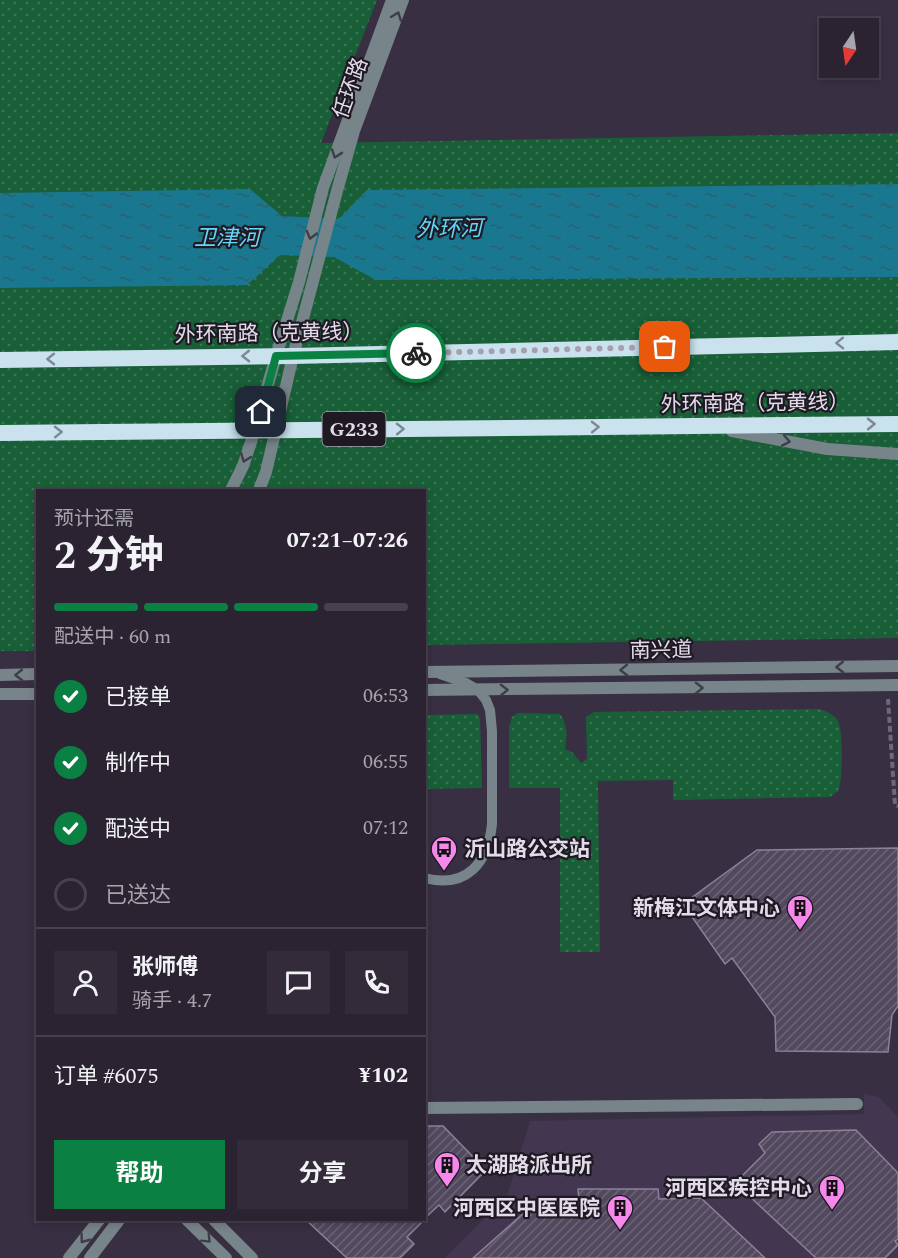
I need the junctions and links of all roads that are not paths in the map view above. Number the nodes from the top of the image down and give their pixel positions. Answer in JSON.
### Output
{"nodes":[{"id":1,"x":392,"y":0,"type":"edge"},
{"id":2,"x":403,"y":0,"type":"edge"},
{"id":3,"x":898,"y":342,"type":"edge"},
{"id":4,"x":284,"y":356,"type":"junction"},
{"id":5,"x":0,"y":360,"type":"edge"},
{"id":6,"x":898,"y":424,"type":"edge"},
{"id":7,"x":708,"y":426,"type":"junction"},
{"id":8,"x":255,"y":430,"type":"junction"},
{"id":9,"x":276,"y":430,"type":"junction"},
{"id":10,"x":0,"y":433,"type":"edge"},
{"id":11,"x":898,"y":454,"type":"edge"},
{"id":12,"x":232,"y":489,"type":"edge"},
{"id":13,"x":259,"y":489,"type":"edge"},
{"id":14,"x":898,"y":666,"type":"edge"},
{"id":15,"x":427,"y":672,"type":"edge"},
{"id":16,"x":36,"y":674,"type":"edge"},
{"id":17,"x":0,"y":675,"type":"edge"},
{"id":18,"x":893,"y":685,"type":"edge"},
{"id":19,"x":426,"y":690,"type":"edge"},
{"id":20,"x":478,"y":690,"type":"junction"},
{"id":21,"x":0,"y":694,"type":"edge"},
{"id":22,"x":36,"y":694,"type":"edge"},
{"id":23,"x":426,"y":878,"type":"edge"},
{"id":24,"x":857,"y":1104,"type":"dead end"},
{"id":25,"x":426,"y":1108,"type":"edge"},
{"id":26,"x":98,"y":1221,"type":"edge"},
{"id":27,"x":118,"y":1221,"type":"edge"},
{"id":28,"x":189,"y":1221,"type":"edge"},
{"id":29,"x":215,"y":1221,"type":"edge"},
{"id":30,"x":69,"y":1258,"type":"edge"},
{"id":31,"x":90,"y":1258,"type":"edge"},
{"id":32,"x":226,"y":1258,"type":"edge"},
{"id":33,"x":252,"y":1258,"type":"edge"}],
"edges":[{"from":1,"to":4,"type":"street","name":"任环路","one_way":true},
{"from":4,"to":2,"type":"street","name":"任环路","one_way":true},
{"from":3,"to":4,"type":"highway","name":"外环南路（克黄线）","one_way":true},
{"from":4,"to":5,"type":"highway","name":"外环南路（克黄线）","one_way":true},
{"from":4,"to":8,"type":"street"},
{"from":4,"to":9,"type":"street"},
{"from":7,"to":6,"type":"highway","name":"外环南路（克黄线）","number":"G233","one_way":true},
{"from":9,"to":7,"type":"highway","name":"外环南路（克黄线）","number":"G233","one_way":true},
{"from":7,"to":11,"type":"street","one_way":true},
{"from":8,"to":9,"type":"highway","name":"外环南路（克黄线）","number":"G233"},
{"from":10,"to":8,"type":"highway","name":"外环南路（克黄线）","number":"G233","one_way":true},
{"from":8,"to":12,"type":"street","one_way":true},
{"from":9,"to":13,"type":"street"},
{"from":14,"to":15,"type":"street","name":"南兴道","one_way":true},
{"from":15,"to":20,"type":"lane"},
{"from":16,"to":17,"type":"street","one_way":true},
{"from":20,"to":18,"type":"street","name":"南兴道","one_way":true},
{"from":19,"to":20,"type":"street","name":"南兴道"},
{"from":20,"to":23,"type":"lane"},
{"from":21,"to":22,"type":"street"},
{"from":24,"to":25,"type":"street"},
{"from":26,"to":30,"type":"street","one_way":true},
{"from":27,"to":31,"type":"street"},
{"from":28,"to":32,"type":"street","one_way":true},
{"from":29,"to":33,"type":"street"}]}
